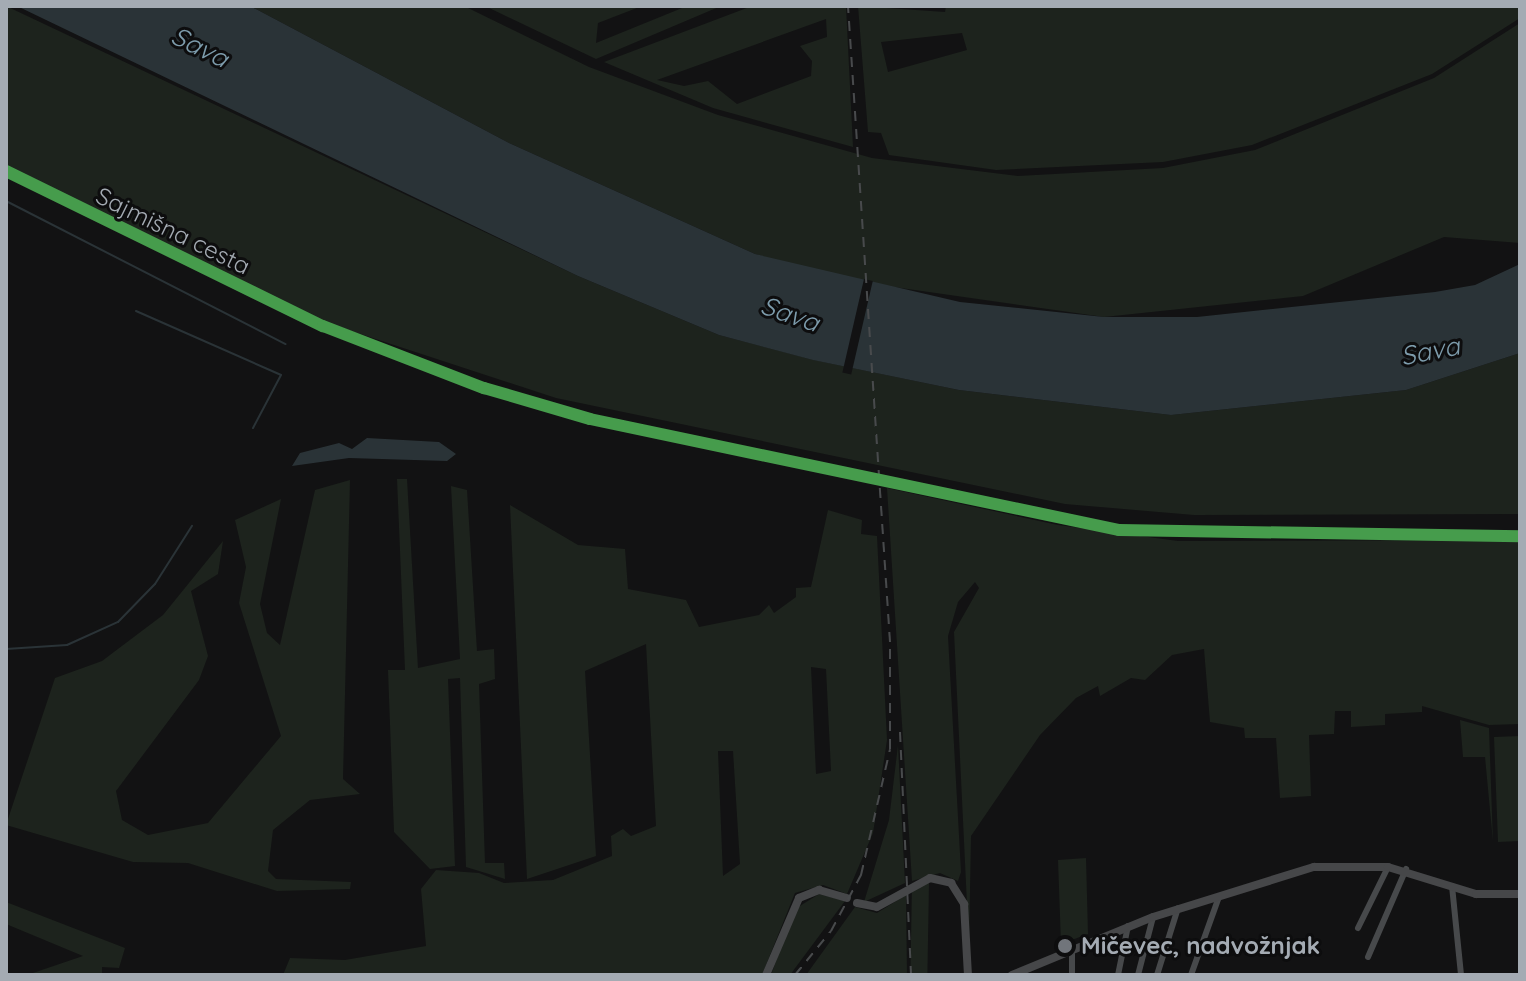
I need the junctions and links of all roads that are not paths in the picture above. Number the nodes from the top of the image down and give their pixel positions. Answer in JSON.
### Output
{"nodes":[{"id":1,"x":6,"y":171,"type":"edge"},
{"id":2,"x":1520,"y":536,"type":"edge"},
{"id":3,"x":1388,"y":867,"type":"junction"},
{"id":4,"x":1406,"y":869,"type":"junction"},
{"id":5,"x":1452,"y":886,"type":"junction"},
{"id":6,"x":1221,"y":893,"type":"junction"},
{"id":7,"x":1520,"y":894,"type":"edge"},
{"id":8,"x":847,"y":898,"type":"dead end"},
{"id":9,"x":857,"y":903,"type":"dead end"},
{"id":10,"x":1178,"y":908,"type":"junction"},
{"id":11,"x":1153,"y":917,"type":"junction"},
{"id":12,"x":1128,"y":926,"type":"junction"},
{"id":13,"x":1358,"y":928,"type":"dead end"},
{"id":14,"x":1072,"y":946,"type":"junction"},
{"id":15,"x":1368,"y":957,"type":"dead end"},
{"id":16,"x":766,"y":975,"type":"edge"},
{"id":17,"x":968,"y":975,"type":"edge"},
{"id":18,"x":1012,"y":975,"type":"edge"},
{"id":19,"x":1072,"y":975,"type":"edge"},
{"id":20,"x":1118,"y":975,"type":"edge"},
{"id":21,"x":1138,"y":975,"type":"edge"},
{"id":22,"x":1157,"y":975,"type":"edge"},
{"id":23,"x":1191,"y":975,"type":"edge"},
{"id":24,"x":1461,"y":975,"type":"edge"}],
"edges":[{"from":1,"to":2,"type":"street","name":"Sajmišna cesta"},
{"from":3,"to":4,"type":"main road"},
{"from":3,"to":6,"type":"main road"},
{"from":3,"to":13,"type":"street"},
{"from":4,"to":5,"type":"main road"},
{"from":4,"to":15,"type":"street"},
{"from":5,"to":7,"type":"main road"},
{"from":5,"to":24,"type":"street"},
{"from":6,"to":10,"type":"main road"},
{"from":6,"to":23,"type":"street"},
{"from":8,"to":16,"type":"main road"},
{"from":9,"to":17,"type":"main road"},
{"from":10,"to":11,"type":"main road"},
{"from":10,"to":22,"type":"street"},
{"from":11,"to":12,"type":"main road"},
{"from":11,"to":21,"type":"street"},
{"from":12,"to":14,"type":"main road"},
{"from":12,"to":20,"type":"street"},
{"from":14,"to":18,"type":"main road"},
{"from":14,"to":19,"type":"street"}]}
